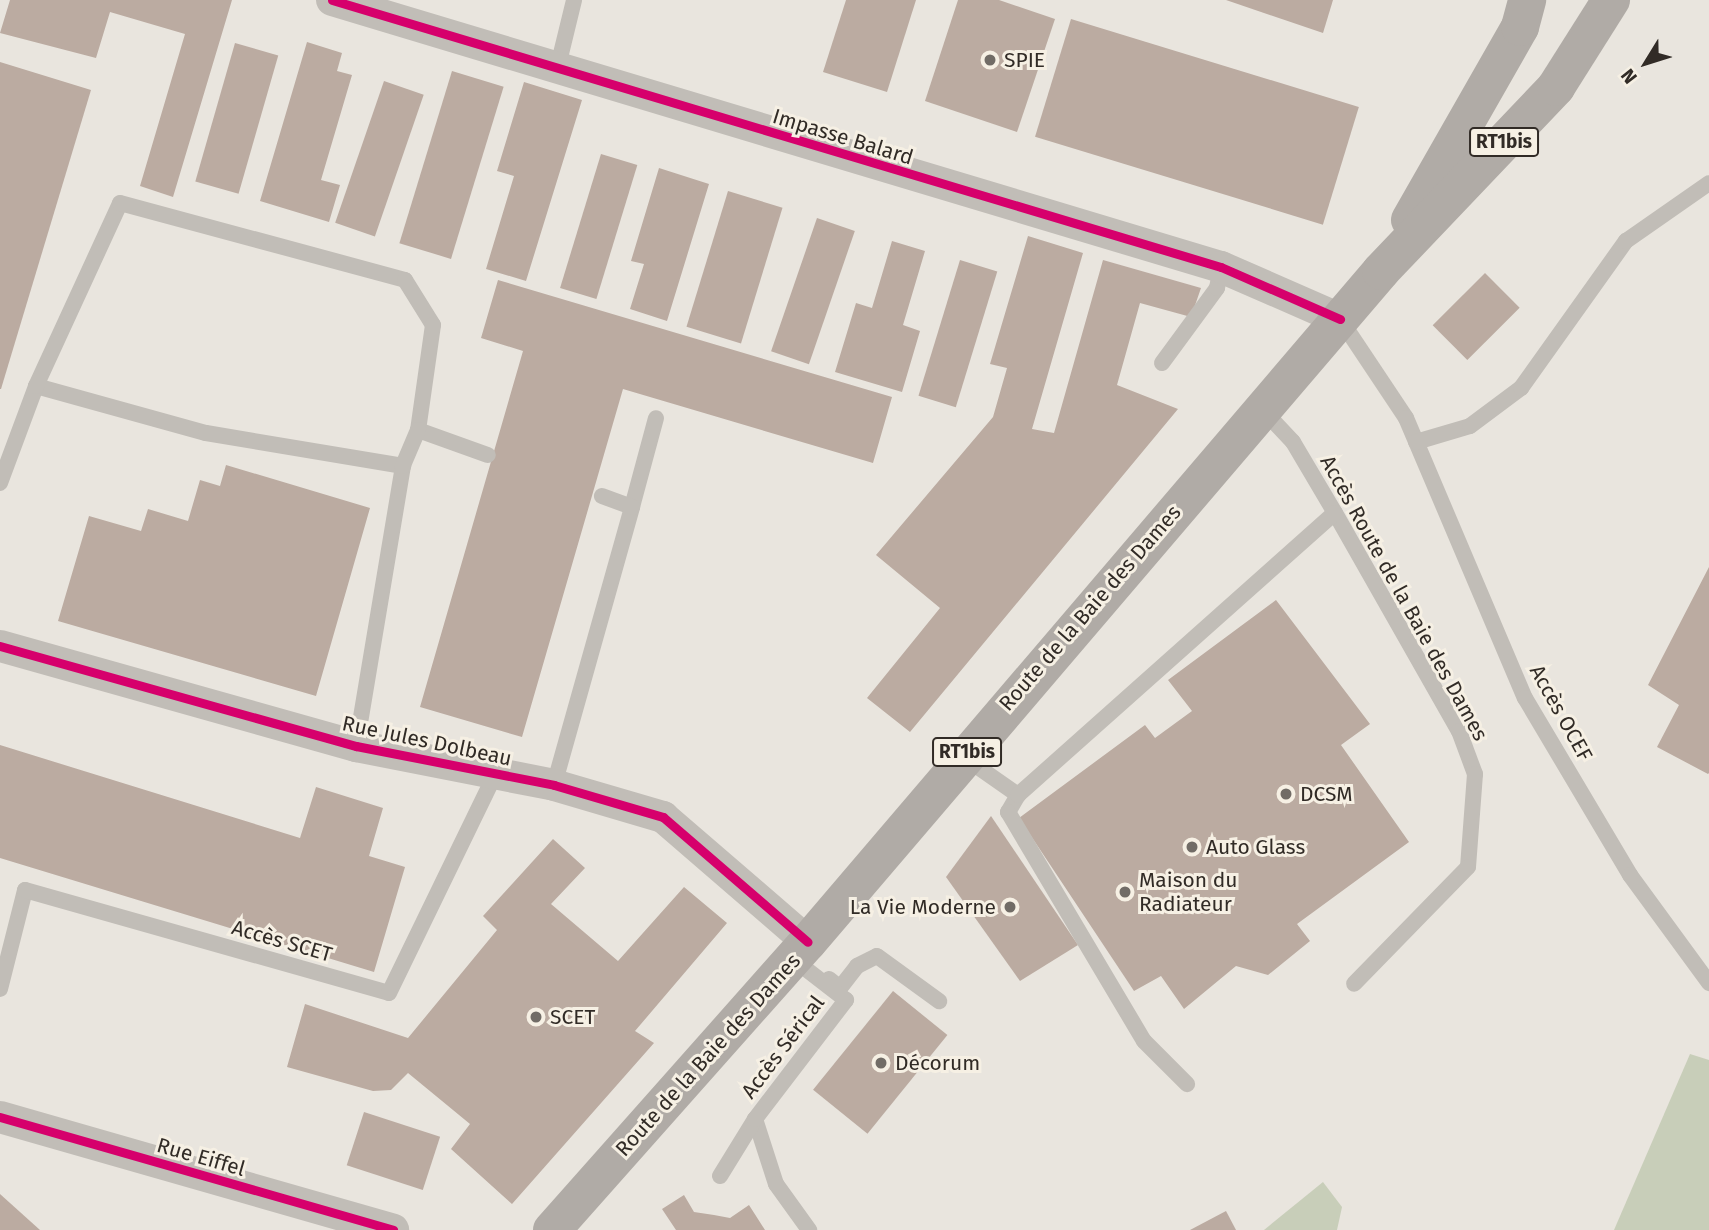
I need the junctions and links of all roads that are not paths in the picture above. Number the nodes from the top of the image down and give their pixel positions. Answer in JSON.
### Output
{"nodes":[{"id":1,"x":332,"y":0,"type":"edge"},
{"id":2,"x":574,"y":0,"type":"edge"},
{"id":3,"x":1527,"y":0,"type":"edge"},
{"id":4,"x":1611,"y":0,"type":"edge"},
{"id":5,"x":556,"y":70,"type":"junction"},
{"id":6,"x":1709,"y":183,"type":"edge"},
{"id":7,"x":1221,"y":267,"type":"junction"},
{"id":8,"x":1381,"y":271,"type":"junction"},
{"id":9,"x":1340,"y":319,"type":"junction"},
{"id":10,"x":1162,"y":363,"type":"dead end"},
{"id":11,"x":36,"y":386,"type":"junction"},
{"id":12,"x":1262,"y":409,"type":"junction"},
{"id":13,"x":656,"y":418,"type":"dead end"},
{"id":14,"x":418,"y":430,"type":"junction"},
{"id":15,"x":1416,"y":442,"type":"junction"},
{"id":16,"x":488,"y":455,"type":"dead end"},
{"id":17,"x":403,"y":466,"type":"junction"},
{"id":18,"x":0,"y":483,"type":"edge"},
{"id":19,"x":602,"y":496,"type":"dead end"},
{"id":20,"x":632,"y":507,"type":"junction"},
{"id":21,"x":1335,"y":513,"type":"junction"},
{"id":22,"x":0,"y":646,"type":"edge"},
{"id":23,"x":356,"y":746,"type":"junction"},
{"id":24,"x":962,"y":757,"type":"junction"},
{"id":25,"x":496,"y":773,"type":"junction"},
{"id":26,"x":554,"y":785,"type":"junction"},
{"id":27,"x":1018,"y":795,"type":"junction"},
{"id":28,"x":799,"y":952,"type":"junction"},
{"id":29,"x":1709,"y":983,"type":"edge"},
{"id":30,"x":1354,"y":984,"type":"dead end"},
{"id":31,"x":0,"y":989,"type":"edge"},
{"id":32,"x":939,"y":1001,"type":"dead end"},
{"id":33,"x":1187,"y":1084,"type":"dead end"},
{"id":34,"x":0,"y":1117,"type":"edge"},
{"id":35,"x":755,"y":1119,"type":"junction"},
{"id":36,"x":720,"y":1176,"type":"dead end"},
{"id":37,"x":350,"y":1224,"type":"edge"},
{"id":38,"x":393,"y":1230,"type":"edge"},
{"id":39,"x":552,"y":1230,"type":"edge"},
{"id":40,"x":809,"y":1230,"type":"edge"}],
"edges":[{"from":1,"to":5,"type":"street","name":"Impasse Balard"},
{"from":2,"to":5,"type":"lane"},
{"from":3,"to":8,"type":"main road","name":"Route de la Baie des Dames","number":"RT1bis"},
{"from":4,"to":8,"type":"main road","name":"Route de la Baie des Dames","number":"RT1bis"},
{"from":5,"to":7,"type":"street","name":"Impasse Balard"},
{"from":6,"to":15,"type":"lane"},
{"from":7,"to":9,"type":"street","name":"Impasse Balard"},
{"from":7,"to":10,"type":"lane"},
{"from":8,"to":9,"type":"main road","name":"Route de la Baie des Dames","number":"RT1bis"},
{"from":9,"to":12,"type":"main road","name":"Route de la Baie des Dames","number":"RT1bis"},
{"from":9,"to":15,"type":"lane","name":"Accès OCEF"},
{"from":11,"to":14,"type":"lane"},
{"from":11,"to":17,"type":"lane"},
{"from":11,"to":18,"type":"lane"},
{"from":12,"to":21,"type":"lane","name":"Accès Route de la Baie des Dames"},
{"from":12,"to":24,"type":"main road","name":"Route de la Baie des Dames","number":"RT1bis"},
{"from":13,"to":20,"type":"lane"},
{"from":14,"to":16,"type":"lane"},
{"from":14,"to":17,"type":"lane"},
{"from":15,"to":29,"type":"lane","name":"Accès OCEF"},
{"from":17,"to":23,"type":"lane"},
{"from":19,"to":20,"type":"lane"},
{"from":20,"to":26,"type":"lane"},
{"from":21,"to":27,"type":"lane"},
{"from":21,"to":30,"type":"lane","name":"Accès Route de la Baie des Dames"},
{"from":22,"to":23,"type":"street","name":"Rue Jules Dolbeau"},
{"from":23,"to":25,"type":"street","name":"Rue Jules Dolbeau"},
{"from":24,"to":27,"type":"lane"},
{"from":24,"to":28,"type":"main road","name":"Route de la Baie des Dames","number":"RT1bis"},
{"from":25,"to":26,"type":"street","name":"Rue Jules Dolbeau"},
{"from":25,"to":31,"type":"lane","name":"Accès SCET"},
{"from":26,"to":28,"type":"street","name":"Rue Jules Dolbeau"},
{"from":27,"to":33,"type":"lane"},
{"from":28,"to":32,"type":"lane"},
{"from":28,"to":35,"type":"lane","name":"Accès Sérical"},
{"from":28,"to":39,"type":"main road","name":"Route de la Baie des Dames","number":"RT1bis"},
{"from":34,"to":37,"type":"street","name":"Rue Eiffel"},
{"from":35,"to":36,"type":"lane","name":"Accès Sérical"},
{"from":35,"to":40,"type":"lane"},
{"from":37,"to":38,"type":"street","name":"Rue Eiffel"}]}
